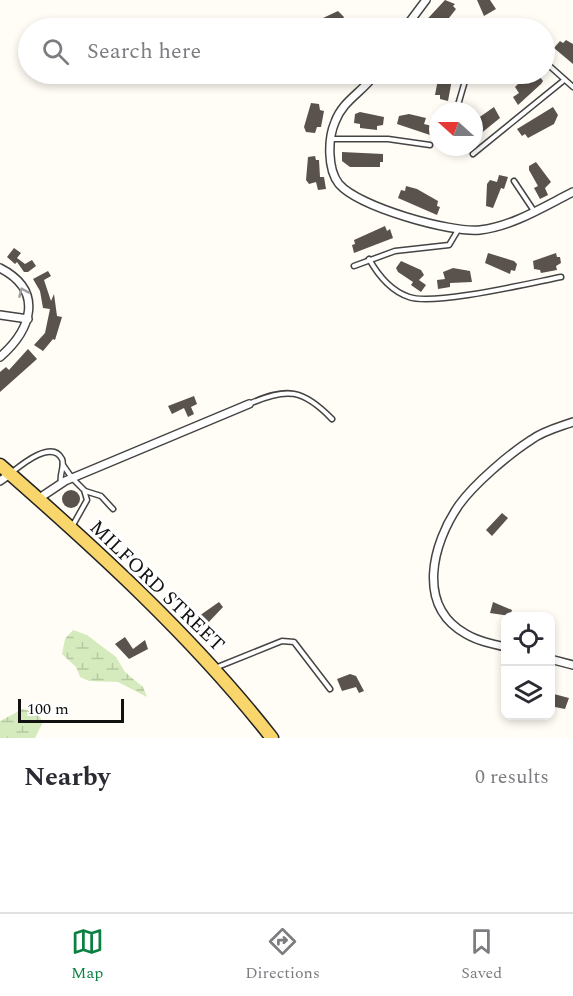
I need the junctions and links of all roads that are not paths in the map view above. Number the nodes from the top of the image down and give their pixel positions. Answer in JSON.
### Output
{"nodes":[{"id":1,"x":426,"y":0,"type":"edge"},
{"id":2,"x":412,"y":18,"type":"edge"},
{"id":3,"x":555,"y":72,"type":"edge"},
{"id":4,"x":564,"y":81,"type":"junction"},
{"id":5,"x":365,"y":84,"type":"edge"},
{"id":6,"x":464,"y":84,"type":"edge"},
{"id":7,"x":573,"y":87,"type":"edge"},
{"id":8,"x":459,"y":102,"type":"edge"},
{"id":9,"x":331,"y":139,"type":"junction"},
{"id":10,"x":429,"y":145,"type":"edge"},
{"id":11,"x":483,"y":146,"type":"edge"},
{"id":12,"x":514,"y":181,"type":"dead end"},
{"id":13,"x":573,"y":192,"type":"edge"},
{"id":14,"x":535,"y":211,"type":"junction"},
{"id":15,"x":458,"y":230,"type":"junction"},
{"id":16,"x":369,"y":259,"type":"junction"},
{"id":17,"x":354,"y":266,"type":"dead end"},
{"id":18,"x":0,"y":268,"type":"edge"},
{"id":19,"x":561,"y":277,"type":"dead end"},
{"id":20,"x":0,"y":315,"type":"edge"},
{"id":21,"x":28,"y":319,"type":"junction"},
{"id":22,"x":0,"y":357,"type":"edge"},
{"id":23,"x":249,"y":404,"type":"joint"},
{"id":24,"x":332,"y":419,"type":"dead end"},
{"id":25,"x":573,"y":422,"type":"edge"},
{"id":26,"x":63,"y":465,"type":"junction"},
{"id":27,"x":4,"y":472,"type":"edge"},
{"id":28,"x":72,"y":478,"type":"junction"},
{"id":29,"x":61,"y":483,"type":"junction"},
{"id":30,"x":84,"y":490,"type":"junction"},
{"id":31,"x":38,"y":499,"type":"junction"},
{"id":32,"x":113,"y":509,"type":"dead end"},
{"id":33,"x":70,"y":529,"type":"junction"},
{"id":34,"x":501,"y":646,"type":"edge"},
{"id":35,"x":555,"y":660,"type":"edge"},
{"id":36,"x":573,"y":665,"type":"edge"},
{"id":37,"x":214,"y":669,"type":"junction"},
{"id":38,"x":330,"y":689,"type":"dead end"},
{"id":39,"x":273,"y":738,"type":"edge"}],
"edges":[{"from":1,"to":2,"type":"street"},
{"from":3,"to":4,"type":"lane"},
{"from":4,"to":7,"type":"lane"},
{"from":4,"to":11,"type":"lane"},
{"from":5,"to":9,"type":"street"},
{"from":6,"to":8,"type":"lane"},
{"from":9,"to":10,"type":"lane"},
{"from":9,"to":15,"type":"street"},
{"from":12,"to":14,"type":"lane"},
{"from":13,"to":14,"type":"street"},
{"from":14,"to":15,"type":"street"},
{"from":15,"to":16,"type":"lane"},
{"from":16,"to":17,"type":"lane"},
{"from":16,"to":19,"type":"lane"},
{"from":21,"to":18,"type":"street","one_way":true},
{"from":20,"to":21,"type":"street"},
{"from":21,"to":22,"type":"street"},
{"from":23,"to":24,"type":"lane"},
{"from":23,"to":28,"type":"street"},
{"from":25,"to":34,"type":"street"},
{"from":26,"to":27,"type":"lane"},
{"from":26,"to":28,"type":"lane"},
{"from":26,"to":29,"type":"lane"},
{"from":27,"to":31,"type":"main road","name":"MILFORD STREET"},
{"from":28,"to":29,"type":"street"},
{"from":28,"to":30,"type":"lane"},
{"from":29,"to":31,"type":"street"},
{"from":30,"to":32,"type":"lane"},
{"from":30,"to":33,"type":"lane"},
{"from":31,"to":33,"type":"main road","name":"MILFORD STREET"},
{"from":33,"to":37,"type":"main road","name":"MILFORD STREET"},
{"from":35,"to":36,"type":"street"},
{"from":37,"to":38,"type":"lane"},
{"from":37,"to":39,"type":"main road","name":"MILFORD STREET"}]}
